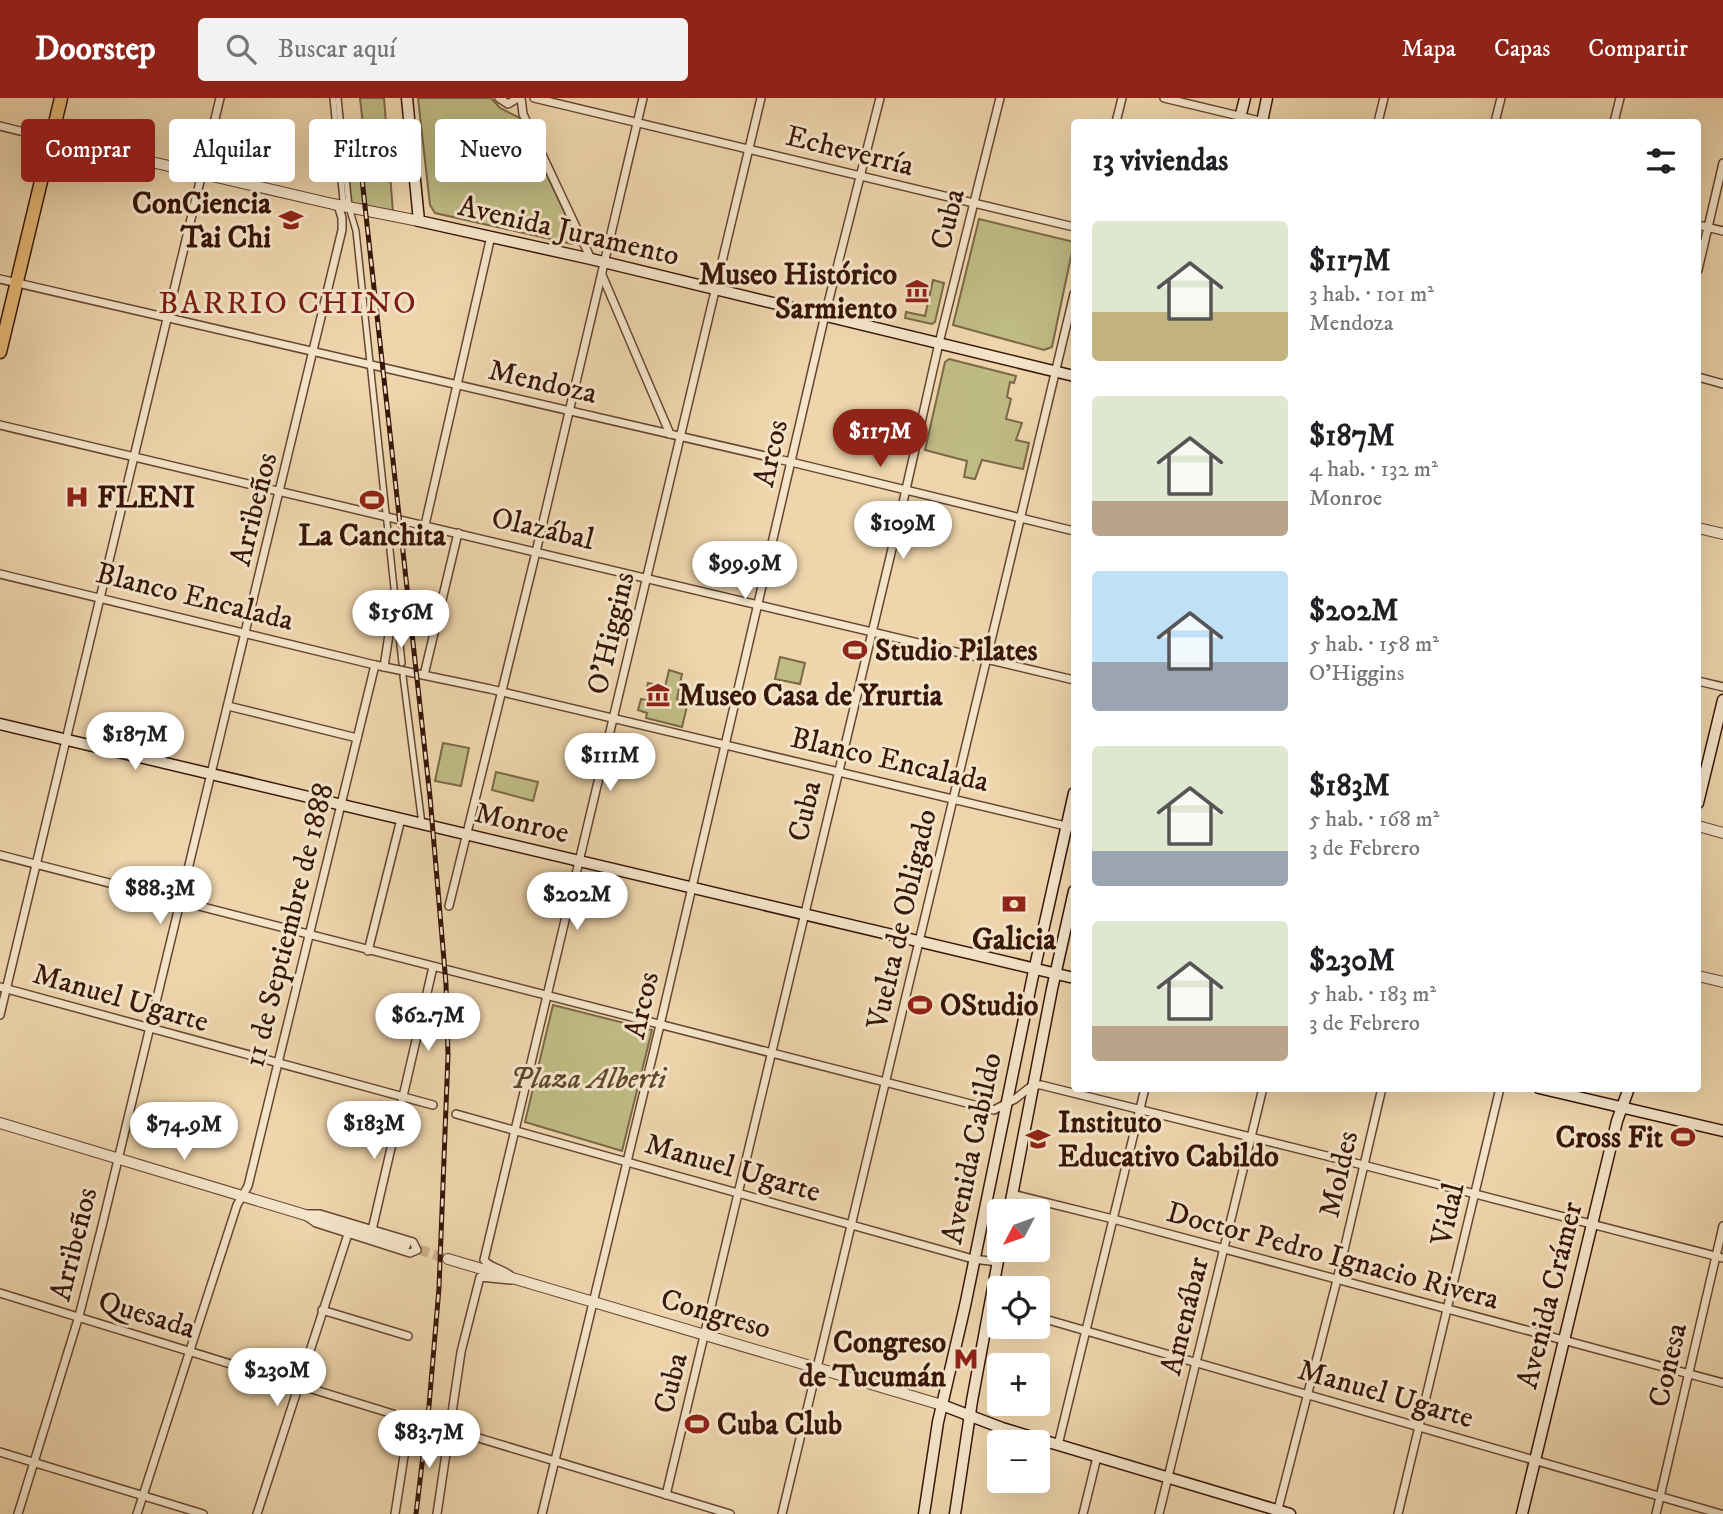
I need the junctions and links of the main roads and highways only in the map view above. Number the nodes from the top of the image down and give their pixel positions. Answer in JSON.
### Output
{"nodes":[{"id":1,"x":61,"y":98,"type":"edge"},
{"id":2,"x":407,"y":98,"type":"edge"},
{"id":3,"x":1245,"y":98,"type":"edge"},
{"id":4,"x":1268,"y":98,"type":"edge"},
{"id":5,"x":1240,"y":119,"type":"edge"},
{"id":6,"x":1264,"y":119,"type":"edge"},
{"id":7,"x":0,"y":352,"type":"edge"},
{"id":8,"x":1071,"y":375,"type":"edge"},
{"id":9,"x":1723,"y":700,"type":"edge"},
{"id":10,"x":0,"y":724,"type":"edge"},
{"id":11,"x":1701,"y":791,"type":"edge"},
{"id":12,"x":1071,"y":827,"type":"edge"},
{"id":13,"x":1071,"y":905,"type":"edge"},
{"id":14,"x":1034,"y":969,"type":"junction"},
{"id":15,"x":1056,"y":974,"type":"junction"},
{"id":16,"x":1071,"y":977,"type":"edge"},
{"id":17,"x":1556,"y":1092,"type":"edge"},
{"id":18,"x":1628,"y":1092,"type":"edge"},
{"id":19,"x":1623,"y":1108,"type":"junction"},
{"id":20,"x":1723,"y":1131,"type":"edge"},
{"id":21,"x":1011,"y":1199,"type":"edge"},
{"id":22,"x":987,"y":1339,"type":"edge"},
{"id":23,"x":947,"y":1408,"type":"junction"},
{"id":24,"x":969,"y":1416,"type":"junction"},
{"id":25,"x":1277,"y":1513,"type":"edge"},
{"id":26,"x":924,"y":1514,"type":"edge"},
{"id":27,"x":955,"y":1514,"type":"edge"},
{"id":28,"x":1290,"y":1514,"type":"edge"},
{"id":29,"x":1522,"y":1514,"type":"edge"}],
"edges":[{"from":1,"to":7,"type":"main road"},
{"from":2,"to":8,"type":"main road","name":"Avenida Juramento"},
{"from":3,"to":5,"type":"main road"},
{"from":4,"to":6,"type":"main road"},
{"from":9,"to":11,"type":"main road"},
{"from":10,"to":14,"type":"main road","name":"Monroe"},
{"from":12,"to":14,"type":"main road","name":"Avenida Cabildo"},
{"from":13,"to":15,"type":"main road","name":"Avenida Cabildo"},
{"from":14,"to":15,"type":"main road","name":"Monroe"},
{"from":14,"to":23,"type":"main road","name":"Avenida Cabildo"},
{"from":15,"to":16,"type":"main road","name":"Monroe"},
{"from":15,"to":21,"type":"main road","name":"Avenida Cabildo"},
{"from":17,"to":19,"type":"main road"},
{"from":18,"to":19,"type":"main road","name":"Avenida Crámer"},
{"from":19,"to":20,"type":"main road"},
{"from":19,"to":29,"type":"main road","name":"Avenida Crámer"},
{"from":22,"to":24,"type":"main road","name":"Avenida Cabildo"},
{"from":23,"to":24,"type":"main road"},
{"from":23,"to":26,"type":"main road","name":"Avenida Cabildo"},
{"from":24,"to":25,"type":"main road"},
{"from":24,"to":27,"type":"main road","name":"Avenida Cabildo"},
{"from":25,"to":28,"type":"main road"}]}
